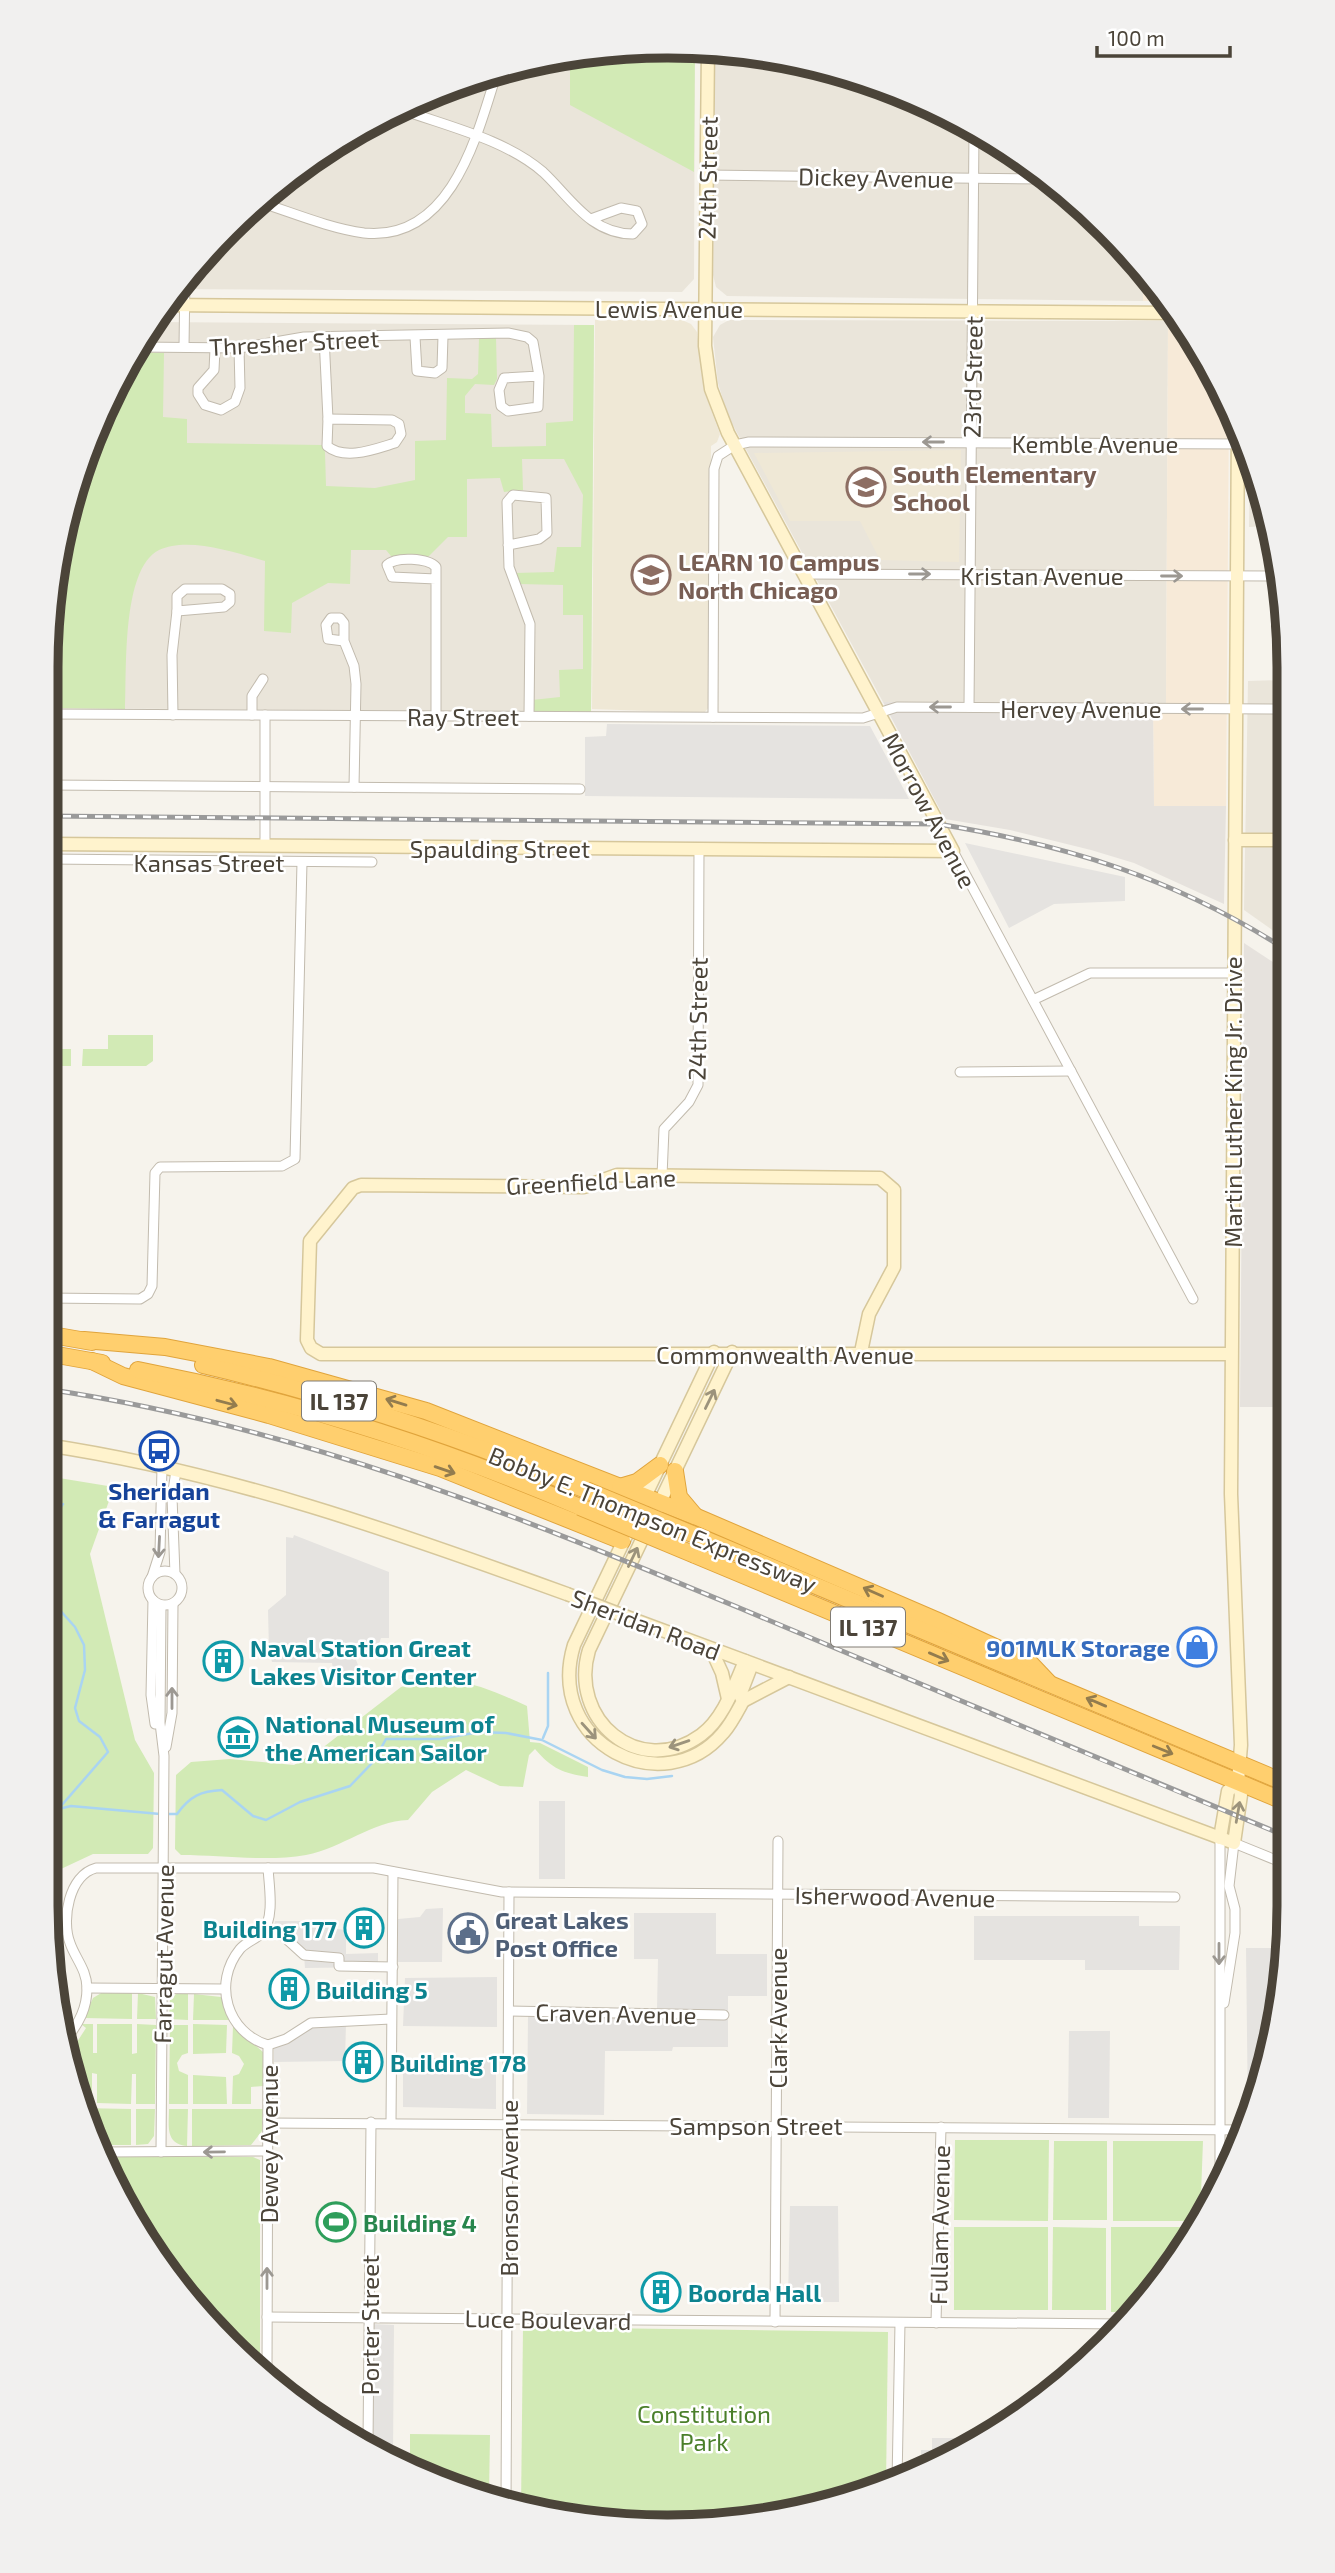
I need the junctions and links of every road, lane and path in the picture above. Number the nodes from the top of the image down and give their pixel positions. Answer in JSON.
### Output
{"nodes":[{"id":1,"x":708,"y":59,"type":"edge"},
{"id":2,"x":493,"y":84,"type":"edge"},
{"id":3,"x":413,"y":114,"type":"edge"},
{"id":4,"x":476,"y":137,"type":"junction"},
{"id":5,"x":974,"y":140,"type":"edge"},
{"id":6,"x":707,"y":175,"type":"junction"},
{"id":7,"x":974,"y":178,"type":"junction"},
{"id":8,"x":1032,"y":179,"type":"edge"},
{"id":9,"x":270,"y":205,"type":"edge"},
{"id":10,"x":591,"y":219,"type":"junction"},
{"id":11,"x":185,"y":295,"type":"edge"},
{"id":12,"x":178,"y":305,"type":"edge"},
{"id":13,"x":185,"y":305,"type":"junction"},
{"id":14,"x":705,"y":309,"type":"junction"},
{"id":15,"x":974,"y":310,"type":"junction"},
{"id":16,"x":1163,"y":313,"type":"edge"},
{"id":17,"x":443,"y":336,"type":"junction"},
{"id":18,"x":324,"y":337,"type":"junction"},
{"id":19,"x":415,"y":337,"type":"junction"},
{"id":20,"x":149,"y":347,"type":"edge"},
{"id":21,"x":184,"y":347,"type":"junction"},
{"id":22,"x":239,"y":348,"type":"junction"},
{"id":23,"x":215,"y":349,"type":"junction"},
{"id":24,"x":539,"y":376,"type":"junction"},
{"id":25,"x":328,"y":419,"type":"junction"},
{"id":26,"x":971,"y":442,"type":"junction"},
{"id":27,"x":1235,"y":444,"type":"edge"},
{"id":28,"x":735,"y":445,"type":"junction"},
{"id":29,"x":1241,"y":462,"type":"edge"},
{"id":30,"x":508,"y":545,"type":"junction"},
{"id":31,"x":803,"y":574,"type":"junction"},
{"id":32,"x":970,"y":575,"type":"junction"},
{"id":33,"x":1237,"y":576,"type":"junction"},
{"id":34,"x":1270,"y":576,"type":"edge"},
{"id":35,"x":436,"y":579,"type":"junction"},
{"id":36,"x":177,"y":611,"type":"junction"},
{"id":37,"x":344,"y":641,"type":"dead end"},
{"id":38,"x":263,"y":680,"type":"dead end"},
{"id":39,"x":969,"y":707,"type":"junction"},
{"id":40,"x":1236,"y":709,"type":"junction"},
{"id":41,"x":1277,"y":709,"type":"edge"},
{"id":42,"x":878,"y":713,"type":"junction"},
{"id":43,"x":58,"y":714,"type":"edge"},
{"id":44,"x":173,"y":715,"type":"junction"},
{"id":45,"x":252,"y":715,"type":"junction"},
{"id":46,"x":265,"y":715,"type":"junction"},
{"id":47,"x":355,"y":715,"type":"junction"},
{"id":48,"x":436,"y":716,"type":"junction"},
{"id":49,"x":529,"y":716,"type":"junction"},
{"id":50,"x":713,"y":717,"type":"junction"},
{"id":51,"x":58,"y":785,"type":"edge"},
{"id":52,"x":265,"y":787,"type":"junction"},
{"id":53,"x":354,"y":787,"type":"junction"},
{"id":54,"x":580,"y":789,"type":"dead end"},
{"id":55,"x":1235,"y":840,"type":"junction"},
{"id":56,"x":1277,"y":841,"type":"edge"},
{"id":57,"x":58,"y":844,"type":"edge"},
{"id":58,"x":265,"y":846,"type":"junction"},
{"id":59,"x":699,"y":850,"type":"junction"},
{"id":60,"x":953,"y":851,"type":"junction"},
{"id":61,"x":58,"y":859,"type":"edge"},
{"id":62,"x":302,"y":862,"type":"junction"},
{"id":63,"x":372,"y":862,"type":"dead end"},
{"id":64,"x":1234,"y":974,"type":"junction"},
{"id":65,"x":1033,"y":1000,"type":"junction"},
{"id":66,"x":1071,"y":1071,"type":"junction"},
{"id":67,"x":960,"y":1072,"type":"dead end"},
{"id":68,"x":662,"y":1176,"type":"junction"},
{"id":69,"x":58,"y":1298,"type":"edge"},
{"id":70,"x":1193,"y":1299,"type":"dead end"},
{"id":71,"x":58,"y":1336,"type":"edge"},
{"id":72,"x":84,"y":1340,"type":"junction"},
{"id":73,"x":714,"y":1352,"type":"junction"},
{"id":74,"x":732,"y":1352,"type":"junction"},
{"id":75,"x":861,"y":1352,"type":"junction"},
{"id":76,"x":1231,"y":1354,"type":"junction"},
{"id":77,"x":58,"y":1355,"type":"edge"},
{"id":78,"x":339,"y":1355,"type":"joint"},
{"id":79,"x":92,"y":1361,"type":"junction"},
{"id":80,"x":58,"y":1447,"type":"edge"},
{"id":81,"x":162,"y":1467,"type":"junction"},
{"id":82,"x":667,"y":1468,"type":"junction"},
{"id":83,"x":176,"y":1471,"type":"junction"},
{"id":84,"x":620,"y":1487,"type":"junction"},
{"id":85,"x":651,"y":1501,"type":"junction"},
{"id":86,"x":697,"y":1517,"type":"junction"},
{"id":87,"x":622,"y":1541,"type":"junction"},
{"id":88,"x":175,"y":1574,"type":"junction"},
{"id":89,"x":152,"y":1577,"type":"junction"},
{"id":90,"x":157,"y":1602,"type":"junction"},
{"id":91,"x":173,"y":1604,"type":"junction"},
{"id":92,"x":711,"y":1649,"type":"junction"},
{"id":93,"x":748,"y":1662,"type":"junction"},
{"id":94,"x":789,"y":1677,"type":"junction"},
{"id":95,"x":1048,"y":1682,"type":"junction"},
{"id":96,"x":728,"y":1700,"type":"junction"},
{"id":97,"x":743,"y":1701,"type":"junction"},
{"id":98,"x":164,"y":1756,"type":"junction"},
{"id":99,"x":1240,"y":1764,"type":"junction"},
{"id":100,"x":1277,"y":1779,"type":"edge"},
{"id":101,"x":1238,"y":1782,"type":"junction"},
{"id":102,"x":1277,"y":1798,"type":"edge"},
{"id":103,"x":1220,"y":1838,"type":"junction"},
{"id":104,"x":778,"y":1841,"type":"dead end"},
{"id":105,"x":1234,"y":1843,"type":"junction"},
{"id":106,"x":1277,"y":1861,"type":"edge"},
{"id":107,"x":164,"y":1868,"type":"junction"},
{"id":108,"x":268,"y":1868,"type":"junction"},
{"id":109,"x":393,"y":1872,"type":"junction"},
{"id":110,"x":509,"y":1892,"type":"junction"},
{"id":111,"x":778,"y":1895,"type":"junction"},
{"id":112,"x":1224,"y":1895,"type":"junction"},
{"id":113,"x":1175,"y":1897,"type":"dead end"},
{"id":114,"x":262,"y":1933,"type":"junction"},
{"id":115,"x":393,"y":1966,"type":"junction"},
{"id":116,"x":87,"y":1988,"type":"junction"},
{"id":117,"x":163,"y":1989,"type":"junction"},
{"id":118,"x":225,"y":1989,"type":"junction"},
{"id":119,"x":509,"y":2011,"type":"junction"},
{"id":120,"x":724,"y":2015,"type":"dead end"},
{"id":121,"x":1222,"y":2015,"type":"junction"},
{"id":122,"x":391,"y":2018,"type":"junction"},
{"id":123,"x":71,"y":2032,"type":"edge"},
{"id":124,"x":268,"y":2045,"type":"junction"},
{"id":125,"x":371,"y":2122,"type":"junction"},
{"id":126,"x":268,"y":2123,"type":"junction"},
{"id":127,"x":391,"y":2123,"type":"junction"},
{"id":128,"x":508,"y":2123,"type":"junction"},
{"id":129,"x":776,"y":2126,"type":"junction"},
{"id":130,"x":941,"y":2127,"type":"junction"},
{"id":131,"x":1220,"y":2130,"type":"junction"},
{"id":132,"x":1234,"y":2130,"type":"edge"},
{"id":133,"x":267,"y":2151,"type":"junction"},
{"id":134,"x":110,"y":2152,"type":"edge"},
{"id":135,"x":161,"y":2152,"type":"junction"},
{"id":136,"x":1220,"y":2162,"type":"edge"},
{"id":137,"x":267,"y":2317,"type":"junction"},
{"id":138,"x":368,"y":2317,"type":"junction"},
{"id":139,"x":507,"y":2318,"type":"junction"},
{"id":140,"x":775,"y":2322,"type":"junction"},
{"id":141,"x":900,"y":2323,"type":"junction"},
{"id":142,"x":936,"y":2323,"type":"junction"},
{"id":143,"x":1111,"y":2324,"type":"edge"},
{"id":144,"x":267,"y":2366,"type":"edge"},
{"id":145,"x":368,"y":2437,"type":"edge"},
{"id":146,"x":897,"y":2470,"type":"edge"},
{"id":147,"x":506,"y":2493,"type":"edge"}],
"edges":[{"from":1,"to":6,"type":"street","name":"24th Street"},
{"from":2,"to":4,"type":"street"},
{"from":3,"to":4,"type":"street"},
{"from":4,"to":9,"type":"street"},
{"from":4,"to":10,"type":"street"},
{"from":5,"to":7,"type":"street","name":"23rd Street"},
{"from":6,"to":7,"type":"street","name":"Dickey Avenue"},
{"from":6,"to":14,"type":"street","name":"24th Street"},
{"from":7,"to":8,"type":"street","name":"Dickey Avenue"},
{"from":7,"to":15,"type":"street","name":"23rd Street"},
{"from":10,"to":10,"type":"street"},
{"from":11,"to":13,"type":"street"},
{"from":12,"to":13,"type":"street","name":"Lewis Avenue"},
{"from":13,"to":14,"type":"street","name":"Lewis Avenue"},
{"from":13,"to":21,"type":"street"},
{"from":14,"to":15,"type":"street","name":"Lewis Avenue"},
{"from":14,"to":28,"type":"street","name":"Morrow Avenue"},
{"from":15,"to":16,"type":"street","name":"Lewis Avenue"},
{"from":15,"to":26,"type":"street","name":"23rd Street"},
{"from":17,"to":19,"type":"street","name":"Thresher Street"},
{"from":17,"to":19,"type":"street"},
{"from":17,"to":24,"type":"street","name":"Thresher Street"},
{"from":18,"to":19,"type":"street","name":"Thresher Street"},
{"from":18,"to":22,"type":"street","name":"Thresher Street"},
{"from":18,"to":25,"type":"street"},
{"from":20,"to":21,"type":"street","name":"Thresher Street"},
{"from":21,"to":23,"type":"street","name":"Thresher Street"},
{"from":22,"to":23,"type":"street","name":"Thresher Street"},
{"from":22,"to":23,"type":"street"},
{"from":24,"to":24,"type":"street"},
{"from":25,"to":25,"type":"street"},
{"from":26,"to":27,"type":"street","name":"Kemble Avenue"},
{"from":26,"to":28,"type":"street","name":"Kemble Avenue","one_way":true},
{"from":26,"to":32,"type":"street","name":"23rd Street"},
{"from":28,"to":31,"type":"street","name":"Morrow Avenue"},
{"from":28,"to":50,"type":"street"},
{"from":29,"to":33,"type":"street","name":"Martin Luther King Jr. Drive"},
{"from":30,"to":30,"type":"street"},
{"from":30,"to":49,"type":"street"},
{"from":31,"to":32,"type":"street","name":"Kristan Avenue","one_way":true},
{"from":31,"to":42,"type":"street","name":"Morrow Avenue"},
{"from":32,"to":33,"type":"street","name":"Kristan Avenue","one_way":true},
{"from":32,"to":39,"type":"street","name":"23rd Street"},
{"from":33,"to":34,"type":"street","name":"Kristan Avenue"},
{"from":33,"to":40,"type":"street","name":"Martin Luther King Jr. Drive"},
{"from":35,"to":35,"type":"street"},
{"from":35,"to":48,"type":"street"},
{"from":36,"to":36,"type":"street"},
{"from":36,"to":44,"type":"street"},
{"from":37,"to":47,"type":"street"},
{"from":38,"to":45,"type":"street"},
{"from":40,"to":39,"type":"street","name":"Hervey Avenue","one_way":true},
{"from":39,"to":42,"type":"street","name":"Hervey Avenue","one_way":true},
{"from":40,"to":41,"type":"street","name":"Hervey Avenue"},
{"from":40,"to":55,"type":"street","name":"Martin Luther King Jr. Drive"},
{"from":42,"to":50,"type":"street","name":"Ray Street"},
{"from":42,"to":60,"type":"street","name":"Morrow Avenue"},
{"from":43,"to":44,"type":"street","name":"Ray Street"},
{"from":44,"to":45,"type":"street","name":"Ray Street"},
{"from":45,"to":46,"type":"street","name":"Ray Street"},
{"from":46,"to":47,"type":"street","name":"Ray Street"},
{"from":46,"to":52,"type":"street"},
{"from":47,"to":48,"type":"street","name":"Ray Street"},
{"from":47,"to":53,"type":"street"},
{"from":48,"to":49,"type":"street","name":"Ray Street"},
{"from":49,"to":50,"type":"street","name":"Ray Street"},
{"from":51,"to":52,"type":"street"},
{"from":52,"to":53,"type":"street"},
{"from":52,"to":58,"type":"street"},
{"from":53,"to":54,"type":"street"},
{"from":55,"to":56,"type":"street"},
{"from":55,"to":64,"type":"street","name":"Martin Luther King Jr. Drive"},
{"from":57,"to":58,"type":"street","name":"Spaulding Street"},
{"from":58,"to":59,"type":"street","name":"Spaulding Street"},
{"from":59,"to":60,"type":"street","name":"Spaulding Street"},
{"from":59,"to":68,"type":"street","name":"24th Street"},
{"from":60,"to":65,"type":"street","name":"Morrow Avenue"},
{"from":61,"to":62,"type":"street","name":"Kansas Street"},
{"from":62,"to":63,"type":"street","name":"Kansas Street"},
{"from":62,"to":69,"type":"street"},
{"from":64,"to":65,"type":"street"},
{"from":64,"to":76,"type":"street","name":"Martin Luther King Jr. Drive"},
{"from":65,"to":66,"type":"street","name":"Morrow Avenue"},
{"from":66,"to":67,"type":"street"},
{"from":66,"to":70,"type":"street","name":"Morrow Avenue"},
{"from":68,"to":75,"type":"street","name":"Greenfield Lane"},
{"from":68,"to":78,"type":"street","name":"Greenfield Lane"},
{"from":71,"to":72,"type":"highway","name":"Bobby E. Thompson Expressway","number":"IL 137"},
{"from":84,"to":72,"type":"highway","one_way":true},
{"from":72,"to":95,"type":"highway","name":"Bobby E. Thompson Expressway","number":"IL 137","bridge":true},
{"from":73,"to":74,"type":"street","name":"Commonwealth Avenue"},
{"from":73,"to":78,"type":"street","name":"Commonwealth Avenue"},
{"from":73,"to":82,"type":"street"},
{"from":74,"to":75,"type":"street","name":"Commonwealth Avenue"},
{"from":82,"to":74,"type":"street","one_way":true},
{"from":75,"to":76,"type":"street","name":"Commonwealth Avenue"},
{"from":76,"to":99,"type":"street","name":"Martin Luther King Jr. Drive"},
{"from":77,"to":79,"type":"highway","name":"Bobby E. Thompson Expressway","number":"IL 137"},
{"from":79,"to":87,"type":"highway","one_way":true},
{"from":79,"to":101,"type":"highway","name":"Bobby E. Thompson Expressway","number":"IL 137","one_way":true,"bridge":true},
{"from":80,"to":81,"type":"street","name":"Sheridan Road"},
{"from":81,"to":83,"type":"street","name":"Sheridan Road"},
{"from":81,"to":89,"type":"street","one_way":true},
{"from":82,"to":84,"type":"highway"},
{"from":82,"to":85,"type":"street"},
{"from":82,"to":86,"type":"highway"},
{"from":83,"to":88,"type":"street"},
{"from":83,"to":92,"type":"street","name":"Sheridan Road","bridge":true},
{"from":84,"to":85,"type":"highway"},
{"from":85,"to":86,"type":"highway"},
{"from":85,"to":87,"type":"street"},
{"from":96,"to":85,"type":"street","one_way":true},
{"from":95,"to":86,"type":"highway","one_way":true},
{"from":87,"to":97,"type":"street","one_way":true},
{"from":88,"to":89,"type":"street"},
{"from":88,"to":91,"type":"street"},
{"from":89,"to":90,"type":"street"},
{"from":90,"to":91,"type":"street"},
{"from":90,"to":98,"type":"street","name":"Farragut Avenue"},
{"from":98,"to":91,"type":"street","name":"Farragut Avenue","one_way":true},
{"from":92,"to":93,"type":"street","name":"Sheridan Road"},
{"from":92,"to":96,"type":"street"},
{"from":93,"to":94,"type":"street","name":"Sheridan Road"},
{"from":93,"to":96,"type":"street"},
{"from":93,"to":97,"type":"street"},
{"from":94,"to":97,"type":"street"},
{"from":94,"to":103,"type":"street","name":"Sheridan Road"},
{"from":99,"to":95,"type":"highway","name":"Bobby E. Thompson Expressway","number":"IL 137","one_way":true},
{"from":98,"to":107,"type":"street","name":"Farragut Avenue"},
{"from":99,"to":100,"type":"highway","number":"IL 137"},
{"from":99,"to":101,"type":"street","name":"Martin Luther King Jr. Drive"},
{"from":101,"to":102,"type":"highway","number":"IL 137"},
{"from":101,"to":103,"type":"street","name":"Martin Luther King Jr. Drive"},
{"from":105,"to":101,"type":"street","name":"Martin Luther King Jr. Drive","one_way":true},
{"from":103,"to":105,"type":"street","name":"Sheridan Road"},
{"from":103,"to":112,"type":"street"},
{"from":104,"to":111,"type":"street","name":"Clark Avenue"},
{"from":105,"to":106,"type":"street"},
{"from":105,"to":112,"type":"street"},
{"from":107,"to":108,"type":"street"},
{"from":107,"to":116,"type":"street"},
{"from":107,"to":117,"type":"street","name":"Farragut Avenue"},
{"from":108,"to":109,"type":"street"},
{"from":108,"to":114,"type":"street"},
{"from":109,"to":110,"type":"street"},
{"from":109,"to":115,"type":"street"},
{"from":110,"to":111,"type":"street","name":"Isherwood Avenue"},
{"from":110,"to":119,"type":"street","name":"Bronson Avenue"},
{"from":111,"to":113,"type":"street","name":"Isherwood Avenue"},
{"from":111,"to":129,"type":"street","name":"Clark Avenue"},
{"from":112,"to":121,"type":"street","one_way":true},
{"from":112,"to":121,"type":"street"},
{"from":114,"to":115,"type":"street"},
{"from":114,"to":118,"type":"street"},
{"from":115,"to":122,"type":"street"},
{"from":116,"to":117,"type":"street"},
{"from":116,"to":123,"type":"street"},
{"from":117,"to":118,"type":"street"},
{"from":117,"to":135,"type":"street","name":"Farragut Avenue"},
{"from":118,"to":124,"type":"street","name":"Dewey Avenue"},
{"from":119,"to":120,"type":"street","name":"Craven Avenue"},
{"from":119,"to":128,"type":"street","name":"Bronson Avenue"},
{"from":121,"to":131,"type":"street"},
{"from":122,"to":124,"type":"street"},
{"from":122,"to":127,"type":"street"},
{"from":124,"to":126,"type":"street","name":"Dewey Avenue"},
{"from":125,"to":126,"type":"street","name":"Sampson Street"},
{"from":125,"to":127,"type":"street","name":"Sampson Street"},
{"from":125,"to":138,"type":"street","name":"Porter Street"},
{"from":126,"to":133,"type":"street","name":"Dewey Avenue"},
{"from":127,"to":128,"type":"street","name":"Sampson Street"},
{"from":128,"to":129,"type":"street","name":"Sampson Street"},
{"from":128,"to":139,"type":"street","name":"Bronson Avenue"},
{"from":129,"to":130,"type":"street","name":"Sampson Street"},
{"from":129,"to":140,"type":"street","name":"Clark Avenue"},
{"from":130,"to":131,"type":"street","name":"Sampson Street"},
{"from":130,"to":142,"type":"street","name":"Fullam Avenue"},
{"from":131,"to":132,"type":"street","name":"Sampson Street"},
{"from":131,"to":136,"type":"street"},
{"from":133,"to":135,"type":"street","one_way":true},
{"from":137,"to":133,"type":"street","name":"Dewey Avenue","one_way":true},
{"from":134,"to":135,"type":"street"},
{"from":137,"to":138,"type":"street","name":"Luce Boulevard"},
{"from":137,"to":144,"type":"street","name":"Dewey Avenue"},
{"from":138,"to":139,"type":"street","name":"Luce Boulevard"},
{"from":138,"to":145,"type":"street","name":"Porter Street"},
{"from":139,"to":140,"type":"street","name":"Luce Boulevard"},
{"from":139,"to":147,"type":"street","name":"Bronson Avenue"},
{"from":140,"to":141,"type":"street","name":"Luce Boulevard"},
{"from":141,"to":142,"type":"street","name":"Luce Boulevard"},
{"from":141,"to":146,"type":"street"},
{"from":142,"to":143,"type":"street","name":"Luce Boulevard"}]}
